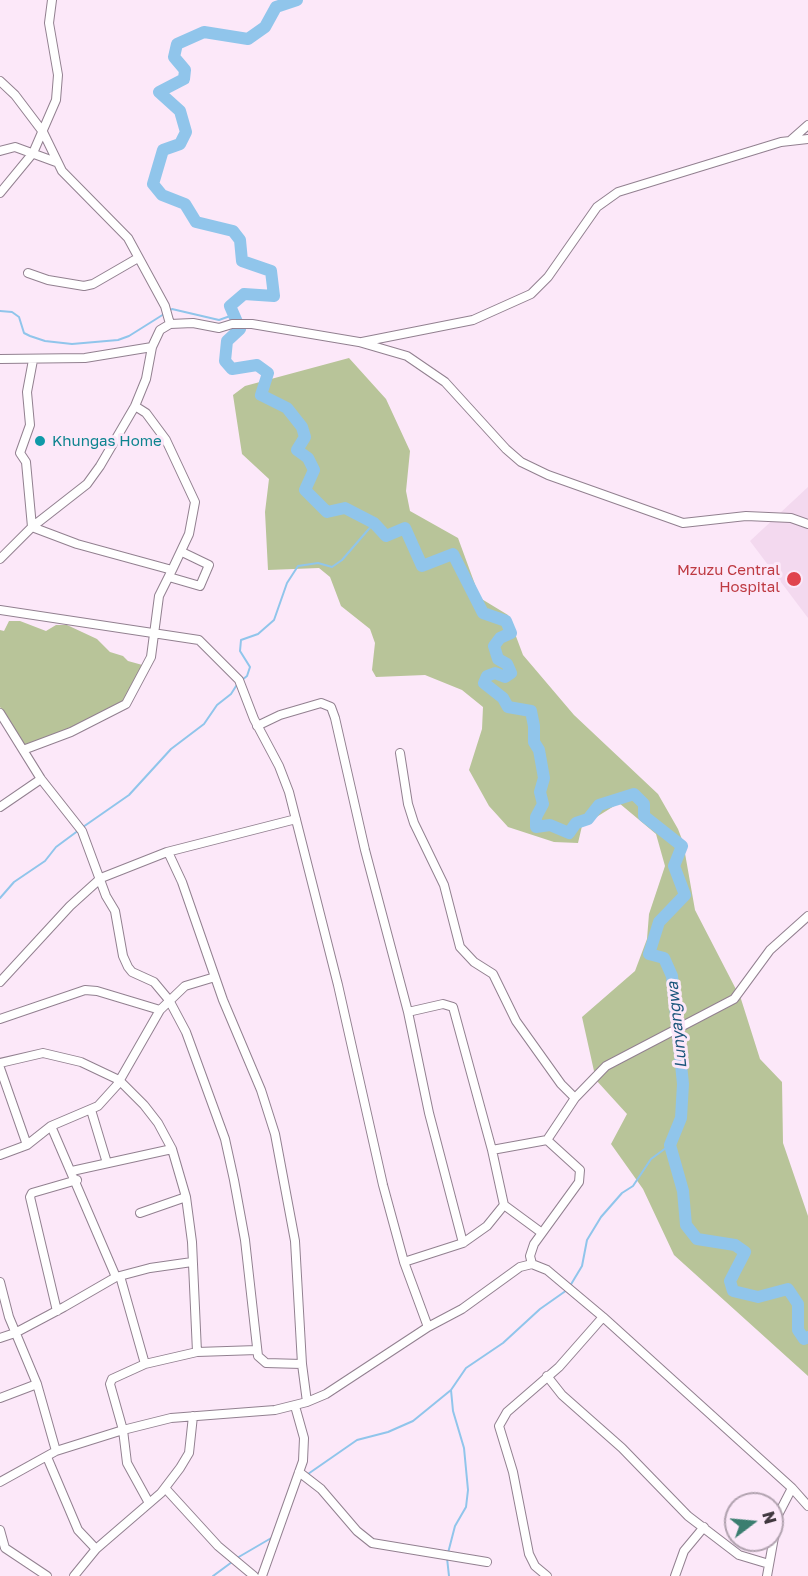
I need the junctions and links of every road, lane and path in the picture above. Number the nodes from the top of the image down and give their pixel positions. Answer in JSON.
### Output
{"nodes":[{"id":1,"x":52,"y":0,"type":"edge"},
{"id":2,"x":0,"y":81,"type":"edge"},
{"id":3,"x":808,"y":125,"type":"edge"},
{"id":4,"x":43,"y":132,"type":"junction"},
{"id":5,"x":808,"y":139,"type":"edge"},
{"id":6,"x":791,"y":140,"type":"junction"},
{"id":7,"x":0,"y":150,"type":"edge"},
{"id":8,"x":33,"y":153,"type":"junction"},
{"id":9,"x":56,"y":162,"type":"junction"},
{"id":10,"x":0,"y":193,"type":"edge"},
{"id":11,"x":138,"y":258,"type":"junction"},
{"id":12,"x":28,"y":273,"type":"dead end"},
{"id":13,"x":170,"y":324,"type":"junction"},
{"id":14,"x":359,"y":342,"type":"junction"},
{"id":15,"x":152,"y":348,"type":"junction"},
{"id":16,"x":0,"y":359,"type":"edge"},
{"id":17,"x":33,"y":360,"type":"junction"},
{"id":18,"x":135,"y":406,"type":"junction"},
{"id":19,"x":808,"y":524,"type":"edge"},
{"id":20,"x":32,"y":527,"type":"junction"},
{"id":21,"x":182,"y":552,"type":"junction"},
{"id":22,"x":0,"y":559,"type":"edge"},
{"id":23,"x":170,"y":573,"type":"junction"},
{"id":24,"x":0,"y":610,"type":"edge"},
{"id":25,"x":155,"y":634,"type":"junction"},
{"id":26,"x":0,"y":713,"type":"edge"},
{"id":27,"x":258,"y":726,"type":"junction"},
{"id":28,"x":23,"y":750,"type":"junction"},
{"id":29,"x":400,"y":753,"type":"dead end"},
{"id":30,"x":41,"y":779,"type":"junction"},
{"id":31,"x":0,"y":807,"type":"edge"},
{"id":32,"x":296,"y":819,"type":"junction"},
{"id":33,"x":168,"y":852,"type":"junction"},
{"id":34,"x":101,"y":878,"type":"junction"},
{"id":35,"x":808,"y":916,"type":"edge"},
{"id":36,"x":215,"y":977,"type":"junction"},
{"id":37,"x":0,"y":982,"type":"edge"},
{"id":38,"x":169,"y":1000,"type":"junction"},
{"id":39,"x":160,"y":1010,"type":"junction"},
{"id":40,"x":408,"y":1012,"type":"junction"},
{"id":41,"x":0,"y":1019,"type":"edge"},
{"id":42,"x":0,"y":1063,"type":"edge"},
{"id":43,"x":0,"y":1068,"type":"edge"},
{"id":44,"x":119,"y":1080,"type":"junction"},
{"id":45,"x":574,"y":1098,"type":"junction"},
{"id":46,"x":91,"y":1110,"type":"junction"},
{"id":47,"x":51,"y":1126,"type":"junction"},
{"id":48,"x":547,"y":1140,"type":"junction"},
{"id":49,"x":27,"y":1145,"type":"junction"},
{"id":50,"x":172,"y":1149,"type":"junction"},
{"id":51,"x":492,"y":1150,"type":"junction"},
{"id":52,"x":0,"y":1155,"type":"edge"},
{"id":53,"x":107,"y":1163,"type":"junction"},
{"id":54,"x":72,"y":1171,"type":"junction"},
{"id":55,"x":76,"y":1180,"type":"junction"},
{"id":56,"x":186,"y":1197,"type":"junction"},
{"id":57,"x":504,"y":1205,"type":"junction"},
{"id":58,"x":140,"y":1213,"type":"dead end"},
{"id":59,"x":542,"y":1233,"type":"junction"},
{"id":60,"x":464,"y":1243,"type":"junction"},
{"id":61,"x":192,"y":1262,"type":"junction"},
{"id":62,"x":404,"y":1262,"type":"junction"},
{"id":63,"x":532,"y":1264,"type":"junction"},
{"id":64,"x":118,"y":1276,"type":"junction"},
{"id":65,"x":0,"y":1282,"type":"edge"},
{"id":66,"x":57,"y":1311,"type":"junction"},
{"id":67,"x":603,"y":1317,"type":"junction"},
{"id":68,"x":428,"y":1327,"type":"junction"},
{"id":69,"x":15,"y":1333,"type":"junction"},
{"id":70,"x":0,"y":1338,"type":"edge"},
{"id":71,"x":257,"y":1350,"type":"junction"},
{"id":72,"x":197,"y":1352,"type":"junction"},
{"id":73,"x":145,"y":1364,"type":"junction"},
{"id":74,"x":302,"y":1364,"type":"junction"},
{"id":75,"x":547,"y":1376,"type":"junction"},
{"id":76,"x":37,"y":1384,"type":"junction"},
{"id":77,"x":0,"y":1398,"type":"edge"},
{"id":78,"x":308,"y":1402,"type":"junction"},
{"id":79,"x":295,"y":1406,"type":"junction"},
{"id":80,"x":193,"y":1416,"type":"junction"},
{"id":81,"x":123,"y":1430,"type":"junction"},
{"id":82,"x":57,"y":1451,"type":"junction"},
{"id":83,"x":46,"y":1457,"type":"junction"},
{"id":84,"x":299,"y":1472,"type":"junction"},
{"id":85,"x":0,"y":1482,"type":"edge"},
{"id":86,"x":165,"y":1488,"type":"junction"},
{"id":87,"x":792,"y":1488,"type":"junction"},
{"id":88,"x":149,"y":1503,"type":"junction"},
{"id":89,"x":808,"y":1506,"type":"edge"},
{"id":90,"x":704,"y":1527,"type":"junction"},
{"id":91,"x":0,"y":1530,"type":"edge"},
{"id":92,"x":96,"y":1549,"type":"junction"},
{"id":93,"x":3,"y":1550,"type":"edge"},
{"id":94,"x":487,"y":1562,"type":"dead end"},
{"id":95,"x":769,"y":1564,"type":"junction"},
{"id":96,"x":46,"y":1576,"type":"edge"},
{"id":97,"x":74,"y":1576,"type":"edge"},
{"id":98,"x":254,"y":1576,"type":"edge"},
{"id":99,"x":262,"y":1576,"type":"edge"},
{"id":100,"x":547,"y":1576,"type":"edge"},
{"id":101,"x":675,"y":1576,"type":"edge"},
{"id":102,"x":767,"y":1576,"type":"edge"}],
"edges":[{"from":1,"to":4,"type":"street"},
{"from":2,"to":4,"type":"street"},
{"from":3,"to":6,"type":"street"},
{"from":4,"to":8,"type":"street"},
{"from":4,"to":9,"type":"street"},
{"from":5,"to":6,"type":"street"},
{"from":6,"to":14,"type":"street"},
{"from":7,"to":8,"type":"street"},
{"from":8,"to":9,"type":"street"},
{"from":8,"to":10,"type":"street"},
{"from":9,"to":11,"type":"street"},
{"from":11,"to":12,"type":"street"},
{"from":11,"to":13,"type":"street"},
{"from":13,"to":14,"type":"street"},
{"from":13,"to":15,"type":"street"},
{"from":14,"to":19,"type":"street"},
{"from":15,"to":17,"type":"street"},
{"from":15,"to":18,"type":"street"},
{"from":16,"to":17,"type":"street"},
{"from":17,"to":20,"type":"street"},
{"from":18,"to":20,"type":"street"},
{"from":18,"to":21,"type":"street"},
{"from":20,"to":22,"type":"street"},
{"from":20,"to":23,"type":"street"},
{"from":21,"to":23,"type":"street"},
{"from":21,"to":23,"type":"street"},
{"from":23,"to":25,"type":"street"},
{"from":24,"to":25,"type":"street"},
{"from":25,"to":27,"type":"street"},
{"from":25,"to":28,"type":"street"},
{"from":26,"to":28,"type":"street"},
{"from":27,"to":32,"type":"street"},
{"from":27,"to":40,"type":"street"},
{"from":28,"to":30,"type":"street"},
{"from":29,"to":45,"type":"street"},
{"from":30,"to":31,"type":"street"},
{"from":30,"to":34,"type":"street"},
{"from":32,"to":33,"type":"street"},
{"from":32,"to":62,"type":"street"},
{"from":33,"to":34,"type":"street"},
{"from":33,"to":36,"type":"street"},
{"from":34,"to":37,"type":"street"},
{"from":34,"to":38,"type":"street"},
{"from":35,"to":45,"type":"street"},
{"from":36,"to":38,"type":"street"},
{"from":36,"to":74,"type":"street"},
{"from":38,"to":39,"type":"street"},
{"from":38,"to":71,"type":"street"},
{"from":39,"to":41,"type":"street"},
{"from":39,"to":44,"type":"street"},
{"from":40,"to":51,"type":"street"},
{"from":40,"to":60,"type":"street"},
{"from":42,"to":44,"type":"street"},
{"from":43,"to":49,"type":"street"},
{"from":44,"to":46,"type":"street"},
{"from":44,"to":50,"type":"street"},
{"from":45,"to":48,"type":"street"},
{"from":46,"to":47,"type":"street"},
{"from":46,"to":53,"type":"street"},
{"from":47,"to":49,"type":"street"},
{"from":47,"to":54,"type":"street"},
{"from":48,"to":51,"type":"street"},
{"from":48,"to":59,"type":"street"},
{"from":49,"to":52,"type":"street"},
{"from":50,"to":53,"type":"street"},
{"from":50,"to":56,"type":"street"},
{"from":51,"to":57,"type":"street"},
{"from":53,"to":54,"type":"street"},
{"from":54,"to":55,"type":"street"},
{"from":55,"to":64,"type":"street"},
{"from":55,"to":66,"type":"street"},
{"from":56,"to":58,"type":"street"},
{"from":56,"to":61,"type":"street"},
{"from":57,"to":59,"type":"street"},
{"from":57,"to":60,"type":"street"},
{"from":59,"to":63,"type":"street"},
{"from":60,"to":62,"type":"street"},
{"from":61,"to":64,"type":"street"},
{"from":61,"to":72,"type":"street"},
{"from":62,"to":68,"type":"street"},
{"from":63,"to":67,"type":"street"},
{"from":63,"to":68,"type":"street"},
{"from":64,"to":66,"type":"street"},
{"from":64,"to":73,"type":"street"},
{"from":65,"to":69,"type":"street"},
{"from":66,"to":69,"type":"street"},
{"from":67,"to":75,"type":"street"},
{"from":67,"to":87,"type":"street"},
{"from":68,"to":78,"type":"street"},
{"from":69,"to":70,"type":"street"},
{"from":69,"to":76,"type":"street"},
{"from":71,"to":72,"type":"street"},
{"from":71,"to":74,"type":"street"},
{"from":72,"to":73,"type":"street"},
{"from":73,"to":81,"type":"street"},
{"from":74,"to":78,"type":"street"},
{"from":75,"to":90,"type":"street"},
{"from":75,"to":100,"type":"street"},
{"from":76,"to":77,"type":"street"},
{"from":76,"to":82,"type":"street"},
{"from":78,"to":79,"type":"street"},
{"from":79,"to":80,"type":"street"},
{"from":79,"to":84,"type":"street"},
{"from":80,"to":81,"type":"street"},
{"from":80,"to":86,"type":"street"},
{"from":81,"to":82,"type":"street"},
{"from":81,"to":88,"type":"street"},
{"from":82,"to":83,"type":"street"},
{"from":83,"to":85,"type":"street"},
{"from":83,"to":92,"type":"street"},
{"from":84,"to":94,"type":"street"},
{"from":84,"to":99,"type":"street"},
{"from":86,"to":88,"type":"street"},
{"from":86,"to":98,"type":"street"},
{"from":87,"to":89,"type":"street"},
{"from":87,"to":95,"type":"street"},
{"from":88,"to":92,"type":"street"},
{"from":90,"to":95,"type":"street"},
{"from":90,"to":101,"type":"street"},
{"from":91,"to":93,"type":"street"},
{"from":92,"to":97,"type":"street"},
{"from":93,"to":96,"type":"street"},
{"from":95,"to":102,"type":"street"}]}
